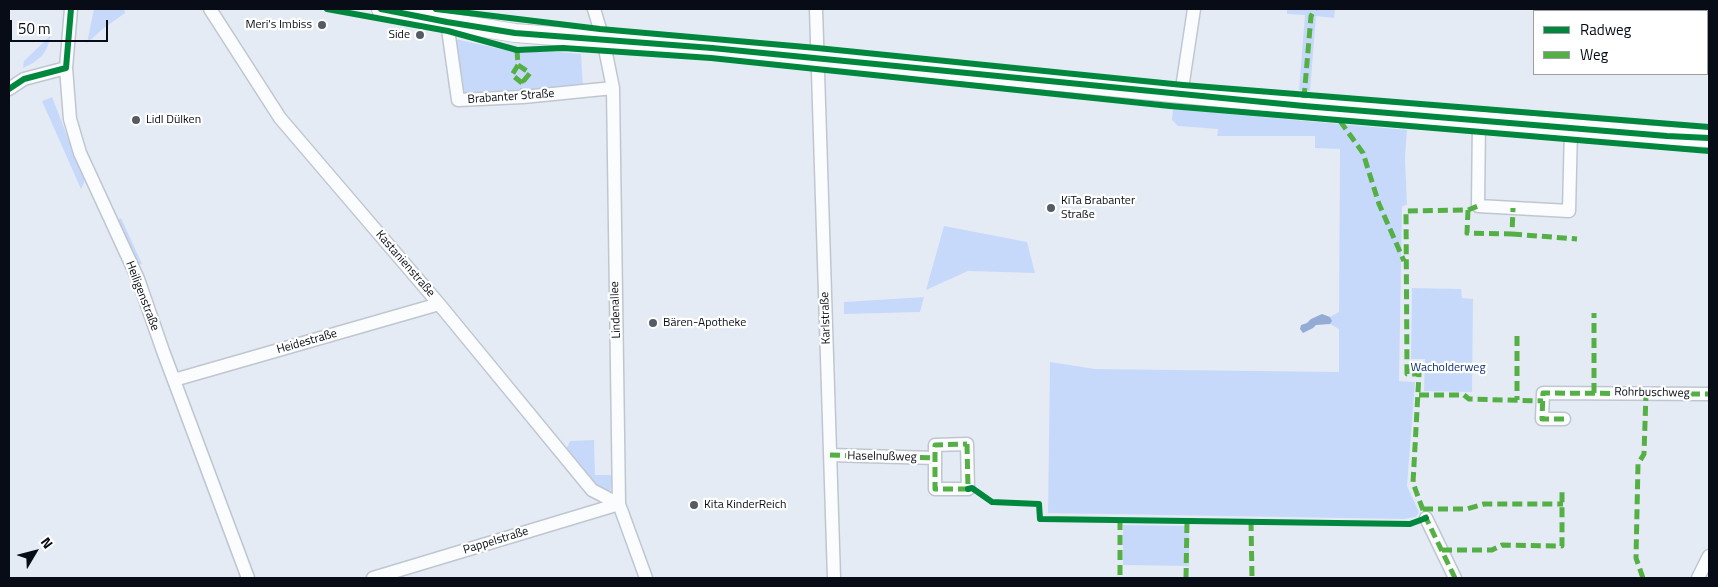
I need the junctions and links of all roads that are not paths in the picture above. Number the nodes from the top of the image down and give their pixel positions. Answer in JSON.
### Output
{"nodes":[{"id":1,"x":71,"y":9,"type":"edge"},
{"id":2,"x":210,"y":9,"type":"edge"},
{"id":3,"x":381,"y":9,"type":"edge"},
{"id":4,"x":594,"y":9,"type":"edge"},
{"id":5,"x":816,"y":9,"type":"edge"},
{"id":6,"x":1194,"y":9,"type":"edge"},
{"id":7,"x":447,"y":22,"type":"junction"},
{"id":8,"x":603,"y":39,"type":"junction"},
{"id":9,"x":818,"y":58,"type":"junction"},
{"id":10,"x":66,"y":68,"type":"junction"},
{"id":11,"x":9,"y":88,"type":"edge"},
{"id":12,"x":614,"y":88,"type":"junction"},
{"id":13,"x":1181,"y":95,"type":"junction"},
{"id":14,"x":1479,"y":121,"type":"junction"},
{"id":15,"x":1571,"y":128,"type":"junction"},
{"id":16,"x":1709,"y":138,"type":"edge"},
{"id":17,"x":439,"y":304,"type":"junction"},
{"id":18,"x":174,"y":380,"type":"junction"},
{"id":19,"x":1709,"y":394,"type":"edge"},
{"id":20,"x":1564,"y":419,"type":"dead end"},
{"id":21,"x":830,"y":456,"type":"junction"},
{"id":22,"x":935,"y":458,"type":"dead end"},
{"id":23,"x":619,"y":504,"type":"junction"},
{"id":24,"x":1426,"y":518,"type":"dead end"},
{"id":25,"x":1709,"y":556,"type":"edge"},
{"id":26,"x":248,"y":578,"type":"edge"},
{"id":27,"x":373,"y":578,"type":"edge"},
{"id":28,"x":646,"y":578,"type":"edge"},
{"id":29,"x":834,"y":578,"type":"edge"},
{"id":30,"x":1455,"y":578,"type":"edge"},
{"id":31,"x":1698,"y":578,"type":"edge"}],
"edges":[{"from":1,"to":10,"type":"street","name":"Heiligenstraße"},
{"from":2,"to":17,"type":"street","name":"Kastanienstraße"},
{"from":3,"to":7,"type":"main road"},
{"from":4,"to":8,"type":"street","name":"Lindenallee"},
{"from":5,"to":9,"type":"street","name":"Karlstraße"},
{"from":6,"to":13,"type":"street"},
{"from":7,"to":8,"type":"main road"},
{"from":7,"to":12,"type":"street","name":"Brabanter Straße"},
{"from":8,"to":9,"type":"main road"},
{"from":8,"to":12,"type":"street","name":"Lindenallee"},
{"from":9,"to":13,"type":"main road"},
{"from":9,"to":21,"type":"street","name":"Karlstraße"},
{"from":10,"to":11,"type":"street"},
{"from":10,"to":18,"type":"street","name":"Heiligenstraße"},
{"from":12,"to":23,"type":"street","name":"Lindenallee"},
{"from":13,"to":14,"type":"main road"},
{"from":14,"to":15,"type":"main road"},
{"from":14,"to":15,"type":"street"},
{"from":15,"to":16,"type":"main road"},
{"from":17,"to":18,"type":"street","name":"Heidestraße"},
{"from":17,"to":23,"type":"street","name":"Kastanienstraße"},
{"from":18,"to":26,"type":"street","name":"Heiligenstraße"},
{"from":19,"to":20,"type":"street","name":"Rohrbuschweg"},
{"from":21,"to":22,"type":"street","name":"Haselnußweg"},
{"from":21,"to":29,"type":"street","name":"Karlstraße"},
{"from":23,"to":27,"type":"street","name":"Pappelstraße"},
{"from":23,"to":28,"type":"street","name":"Lindenallee"},
{"from":24,"to":30,"type":"street"},
{"from":25,"to":31,"type":"street"}]}
